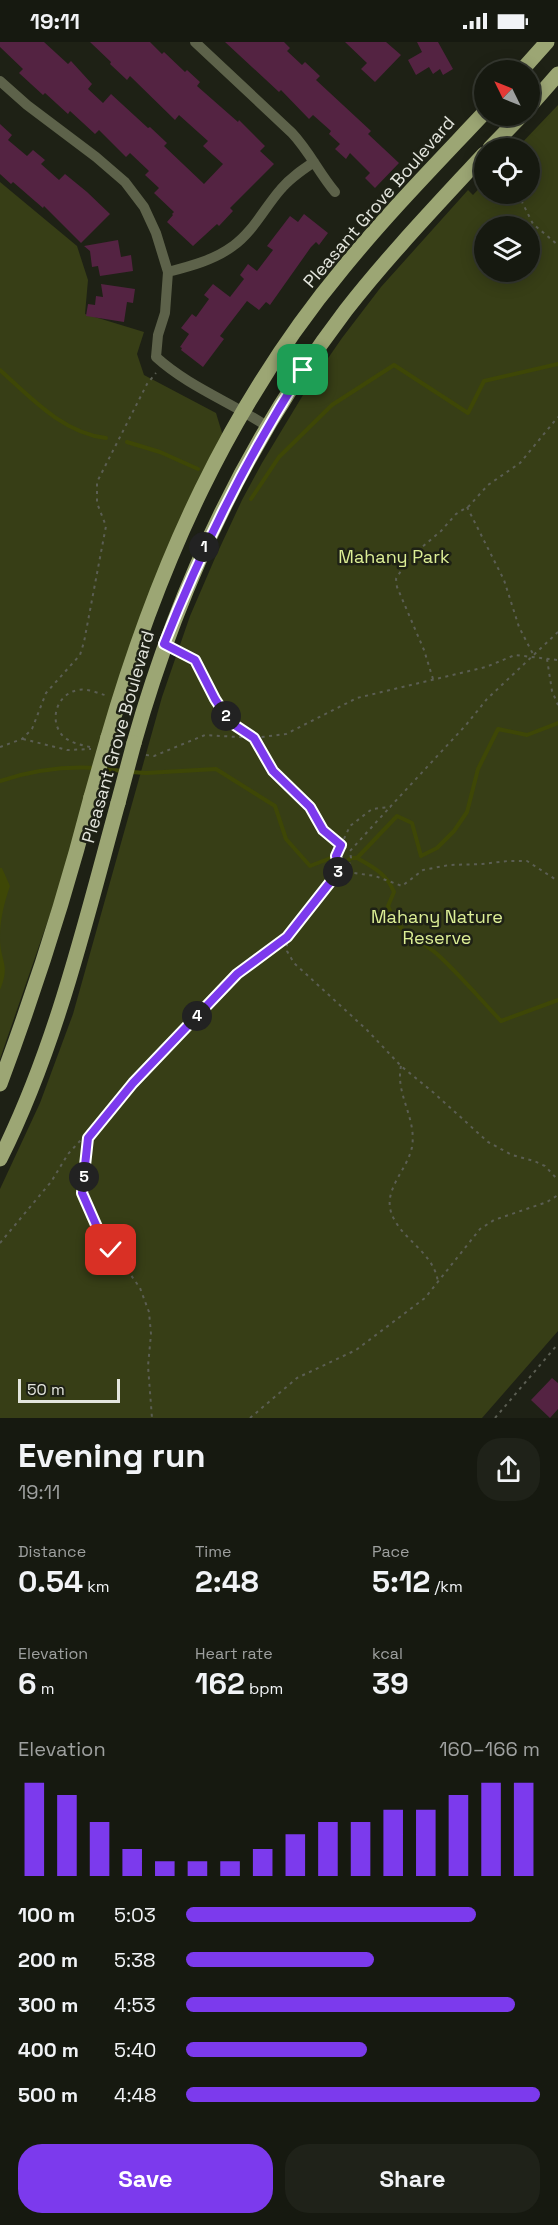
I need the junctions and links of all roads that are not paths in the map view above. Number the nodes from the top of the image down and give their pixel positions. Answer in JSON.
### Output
{"nodes":[{"id":1,"x":195,"y":42,"type":"edge"},
{"id":2,"x":547,"y":42,"type":"edge"},
{"id":3,"x":531,"y":60,"type":"edge"},
{"id":4,"x":558,"y":74,"type":"edge"},
{"id":5,"x":0,"y":81,"type":"edge"},
{"id":6,"x":540,"y":95,"type":"edge"},
{"id":7,"x":474,"y":124,"type":"edge"},
{"id":8,"x":511,"y":126,"type":"edge"},
{"id":9,"x":500,"y":138,"type":"edge"},
{"id":10,"x":314,"y":162,"type":"junction"},
{"id":11,"x":474,"y":165,"type":"edge"},
{"id":12,"x":335,"y":192,"type":"dead end"},
{"id":13,"x":168,"y":272,"type":"junction"},
{"id":14,"x":243,"y":410,"type":"junction"},
{"id":15,"x":268,"y":427,"type":"junction"},
{"id":16,"x":17,"y":1038,"type":"junction"},
{"id":17,"x":0,"y":1071,"type":"edge"},
{"id":18,"x":0,"y":1084,"type":"edge"},
{"id":19,"x":0,"y":1159,"type":"edge"}],
"edges":[{"from":1,"to":10,"type":"street"},
{"from":2,"to":3,"type":"main road"},
{"from":4,"to":6,"type":"main road"},
{"from":5,"to":13,"type":"street"},
{"from":7,"to":14,"type":"main road","name":"Pleasant Grove Boulevard"},
{"from":8,"to":9,"type":"main road"},
{"from":10,"to":12,"type":"street"},
{"from":10,"to":13,"type":"street"},
{"from":11,"to":15,"type":"main road","name":"Pleasant Grove Boulevard"},
{"from":13,"to":14,"type":"street"},
{"from":14,"to":15,"type":"street"},
{"from":14,"to":16,"type":"main road","name":"Pleasant Grove Boulevard","bridge":true},
{"from":15,"to":19,"type":"main road","name":"Pleasant Grove Boulevard","bridge":true},
{"from":16,"to":17,"type":"main road"},
{"from":16,"to":18,"type":"main road","name":"Pleasant Grove Boulevard"}]}
